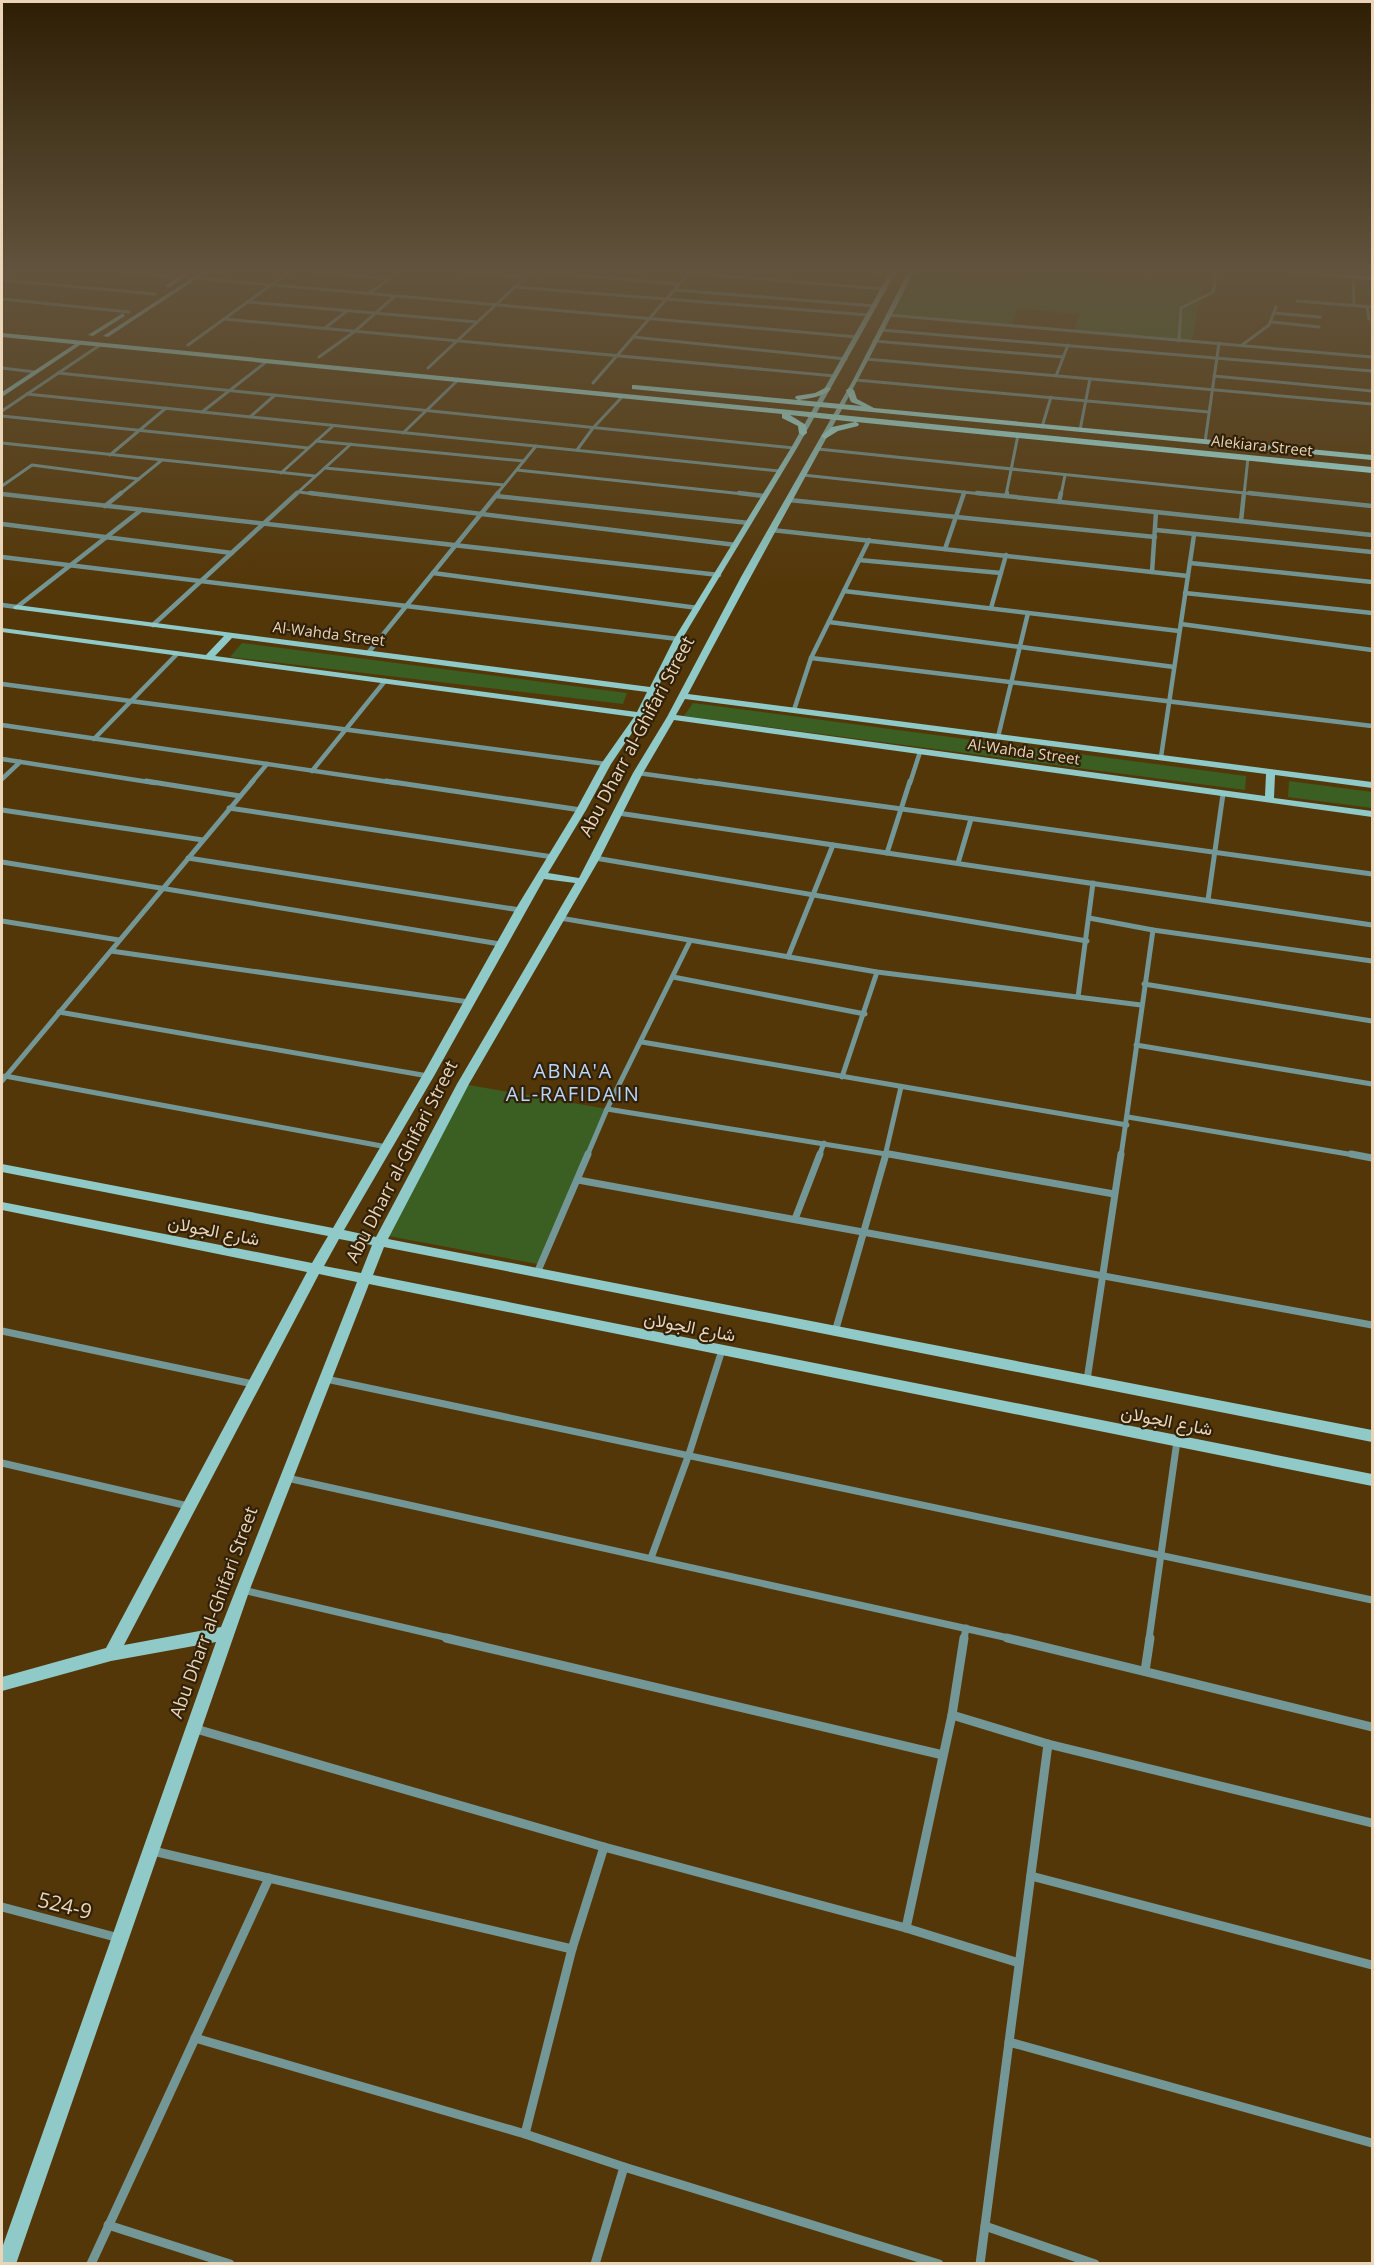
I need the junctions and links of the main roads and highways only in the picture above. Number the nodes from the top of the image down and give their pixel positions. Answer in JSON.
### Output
{"nodes":[{"id":1,"x":424,"y":378,"type":"edge"},
{"id":2,"x":478,"y":378,"type":"edge"},
{"id":3,"x":535,"y":378,"type":"edge"},
{"id":4,"x":473,"y":382,"type":"junction"},
{"id":5,"x":604,"y":384,"type":"dead end"},
{"id":6,"x":626,"y":387,"type":"dead end"},
{"id":7,"x":827,"y":389,"type":"road end"},
{"id":8,"x":850,"y":390,"type":"road end"},
{"id":9,"x":761,"y":400,"type":"junction"},
{"id":10,"x":761,"y":410,"type":"junction"},
{"id":11,"x":815,"y":410,"type":"junction"},
{"id":12,"x":837,"y":412,"type":"junction"},
{"id":13,"x":891,"y":412,"type":"junction"},
{"id":14,"x":886,"y":422,"type":"junction"},
{"id":15,"x":803,"y":433,"type":"road end"},
{"id":16,"x":825,"y":436,"type":"road end"},
{"id":17,"x":1369,"y":458,"type":"edge"},
{"id":18,"x":1368,"y":469,"type":"edge"}],
"edges":[{"from":1,"to":4,"type":"main road","name":"Alekiara Street"},
{"from":2,"to":4,"type":"main road"},
{"from":3,"to":5,"type":"main road"},
{"from":4,"to":10,"type":"main road","name":"Alekiara Street"},
{"from":6,"to":9,"type":"main road","name":"Alekiara Street"},
{"from":7,"to":9,"type":"main road"},
{"from":8,"to":13,"type":"main road"},
{"from":9,"to":11,"type":"main road","name":"Alekiara Street"},
{"from":10,"to":11,"type":"main road","name":"Alekiara Street"},
{"from":10,"to":15,"type":"main road"},
{"from":11,"to":12,"type":"main road","name":"Alekiara Street"},
{"from":12,"to":13,"type":"main road","name":"Alekiara Street"},
{"from":12,"to":14,"type":"main road","name":"Alekiara Street"},
{"from":13,"to":17,"type":"main road","name":"Alekiara Street"},
{"from":14,"to":16,"type":"main road"},
{"from":14,"to":18,"type":"main road","name":"Alekiara Street"},
{"from":17,"to":18,"type":"main road"}]}
